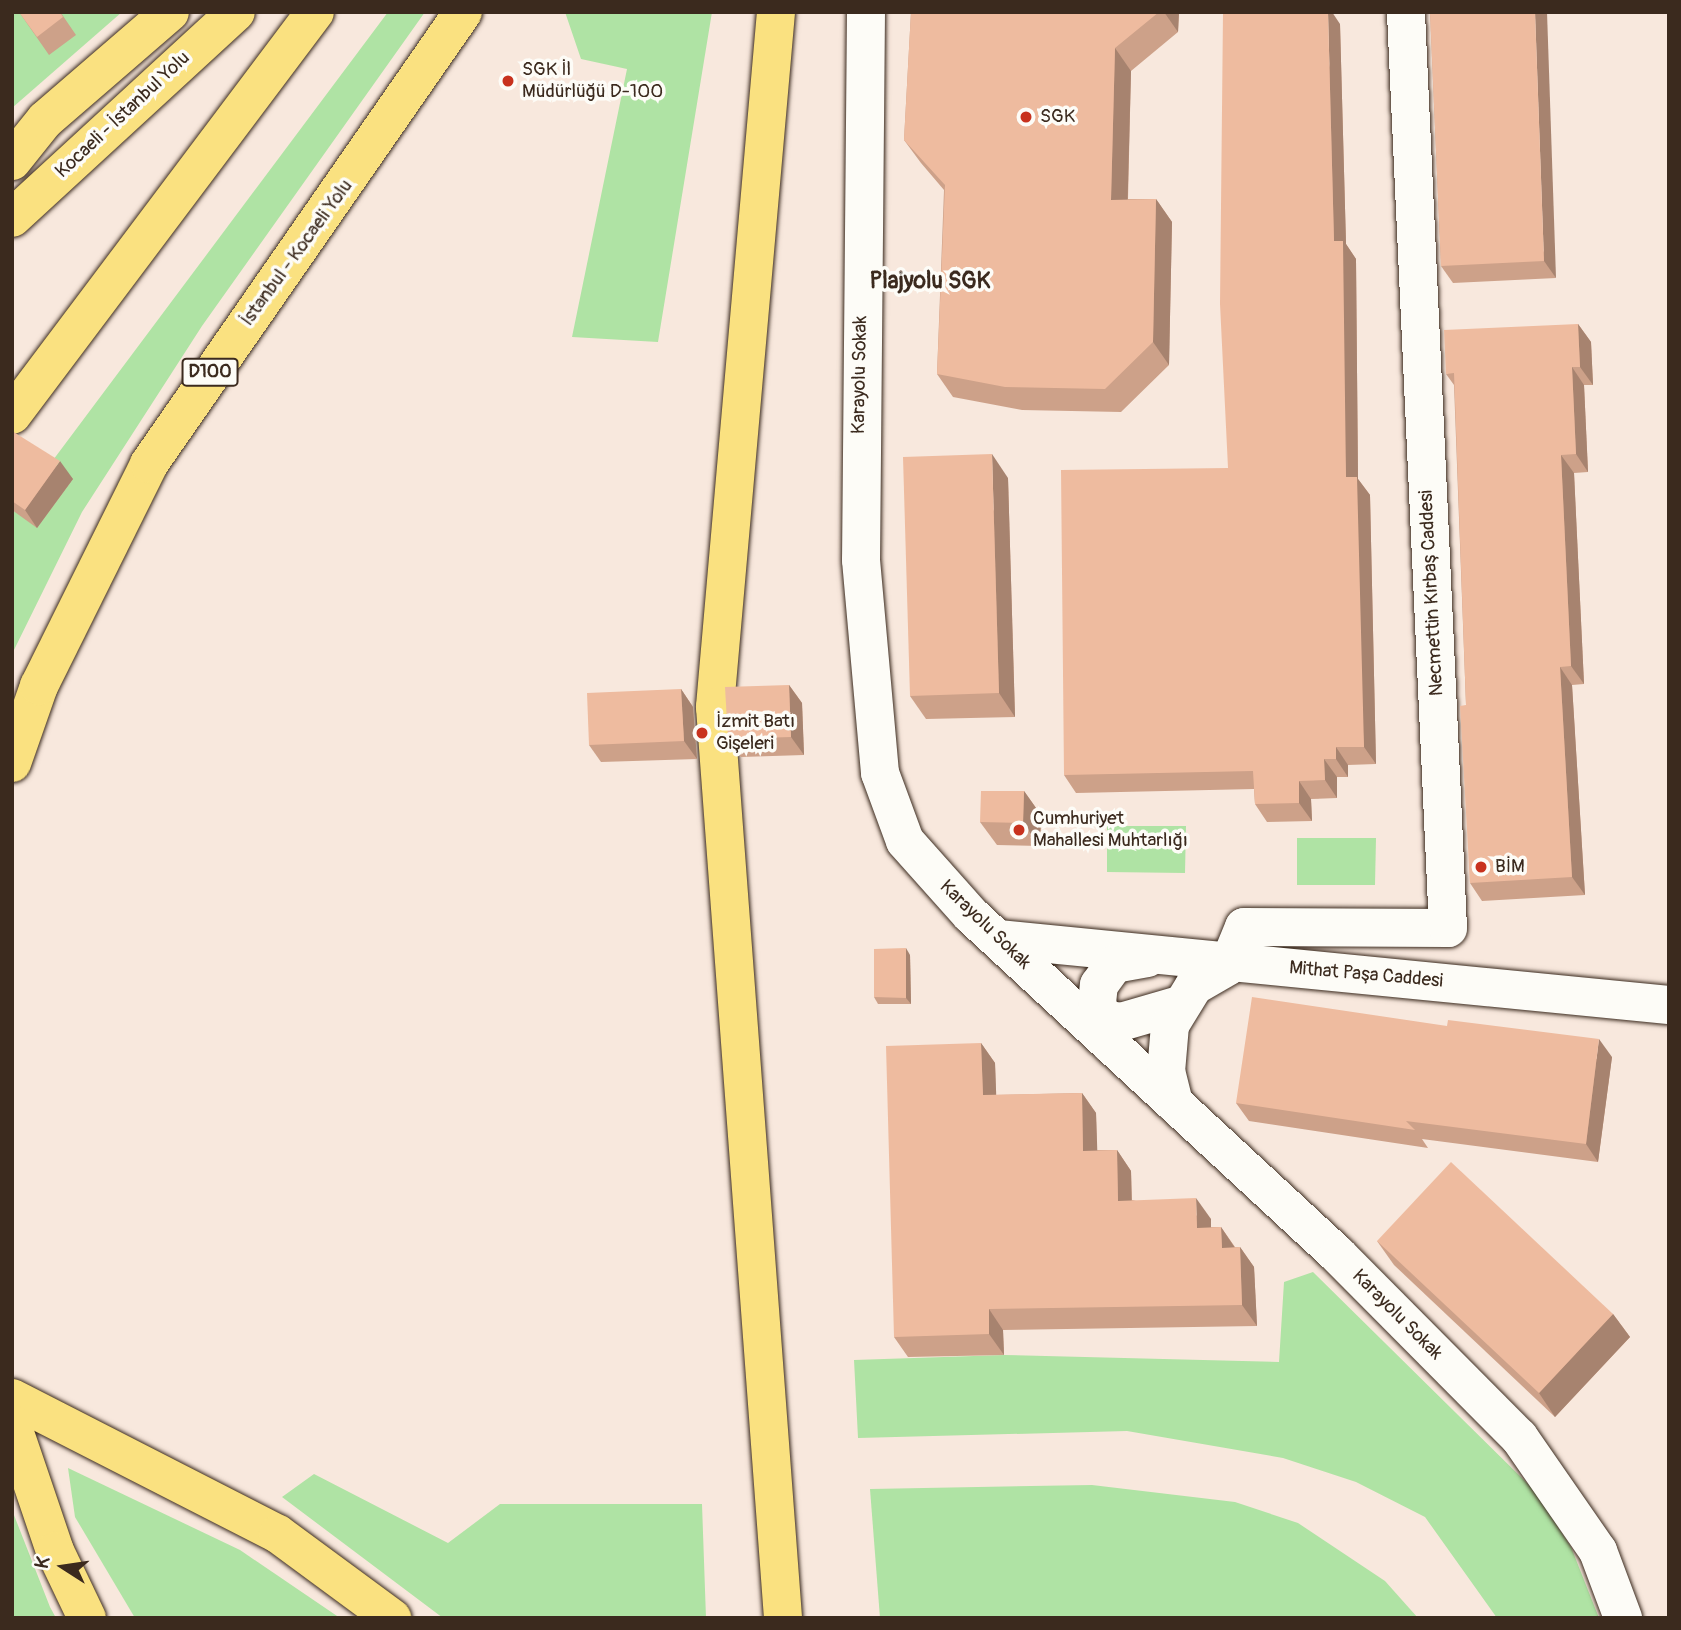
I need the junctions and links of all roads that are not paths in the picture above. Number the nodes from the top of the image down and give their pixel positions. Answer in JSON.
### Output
{"nodes":[{"id":1,"x":170,"y":12,"type":"edge"},
{"id":2,"x":236,"y":12,"type":"edge"},
{"id":3,"x":315,"y":12,"type":"edge"},
{"id":4,"x":463,"y":12,"type":"edge"},
{"id":5,"x":776,"y":12,"type":"edge"},
{"id":6,"x":866,"y":12,"type":"edge"},
{"id":7,"x":1406,"y":12,"type":"edge"},
{"id":8,"x":12,"y":161,"type":"edge"},
{"id":9,"x":12,"y":218,"type":"edge"},
{"id":10,"x":12,"y":415,"type":"edge"},
{"id":11,"x":12,"y":763,"type":"edge"},
{"id":12,"x":998,"y":939,"type":"junction"},
{"id":13,"x":1156,"y":958,"type":"junction"},
{"id":14,"x":1228,"y":966,"type":"junction"},
{"id":15,"x":1179,"y":1005,"type":"junction"},
{"id":16,"x":1669,"y":1005,"type":"edge"},
{"id":17,"x":1096,"y":1026,"type":"junction"},
{"id":18,"x":1174,"y":1103,"type":"junction"},
{"id":19,"x":12,"y":1398,"type":"edge"},
{"id":20,"x":12,"y":1424,"type":"edge"},
{"id":21,"x":384,"y":1611,"type":"edge"},
{"id":22,"x":87,"y":1618,"type":"edge"},
{"id":23,"x":783,"y":1618,"type":"edge"},
{"id":24,"x":1623,"y":1618,"type":"edge"}],
"edges":[{"from":1,"to":8,"type":"highway"},
{"from":2,"to":9,"type":"highway","name":"Kocaeli - İstanbul Yolu"},
{"from":3,"to":10,"type":"highway"},
{"from":4,"to":11,"type":"highway","name":"İstanbul - Kocaeli Yolu","number":"D100"},
{"from":5,"to":23,"type":"highway"},
{"from":6,"to":12,"type":"main road","name":"Karayolu Sokak"},
{"from":7,"to":14,"type":"main road","name":"Necmettin Kırbaş Caddesi"},
{"from":12,"to":13,"type":"main road"},
{"from":12,"to":17,"type":"main road","name":"Karayolu Sokak"},
{"from":13,"to":14,"type":"main road","name":"Mithat Paşa Caddesi"},
{"from":13,"to":17,"type":"main road"},
{"from":14,"to":15,"type":"main road"},
{"from":14,"to":16,"type":"main road","name":"Mithat Paşa Caddesi"},
{"from":15,"to":17,"type":"main road"},
{"from":15,"to":18,"type":"main road"},
{"from":17,"to":18,"type":"main road","name":"Karayolu Sokak"},
{"from":18,"to":24,"type":"main road","name":"Karayolu Sokak"},
{"from":19,"to":21,"type":"highway"},
{"from":20,"to":22,"type":"highway"}]}
